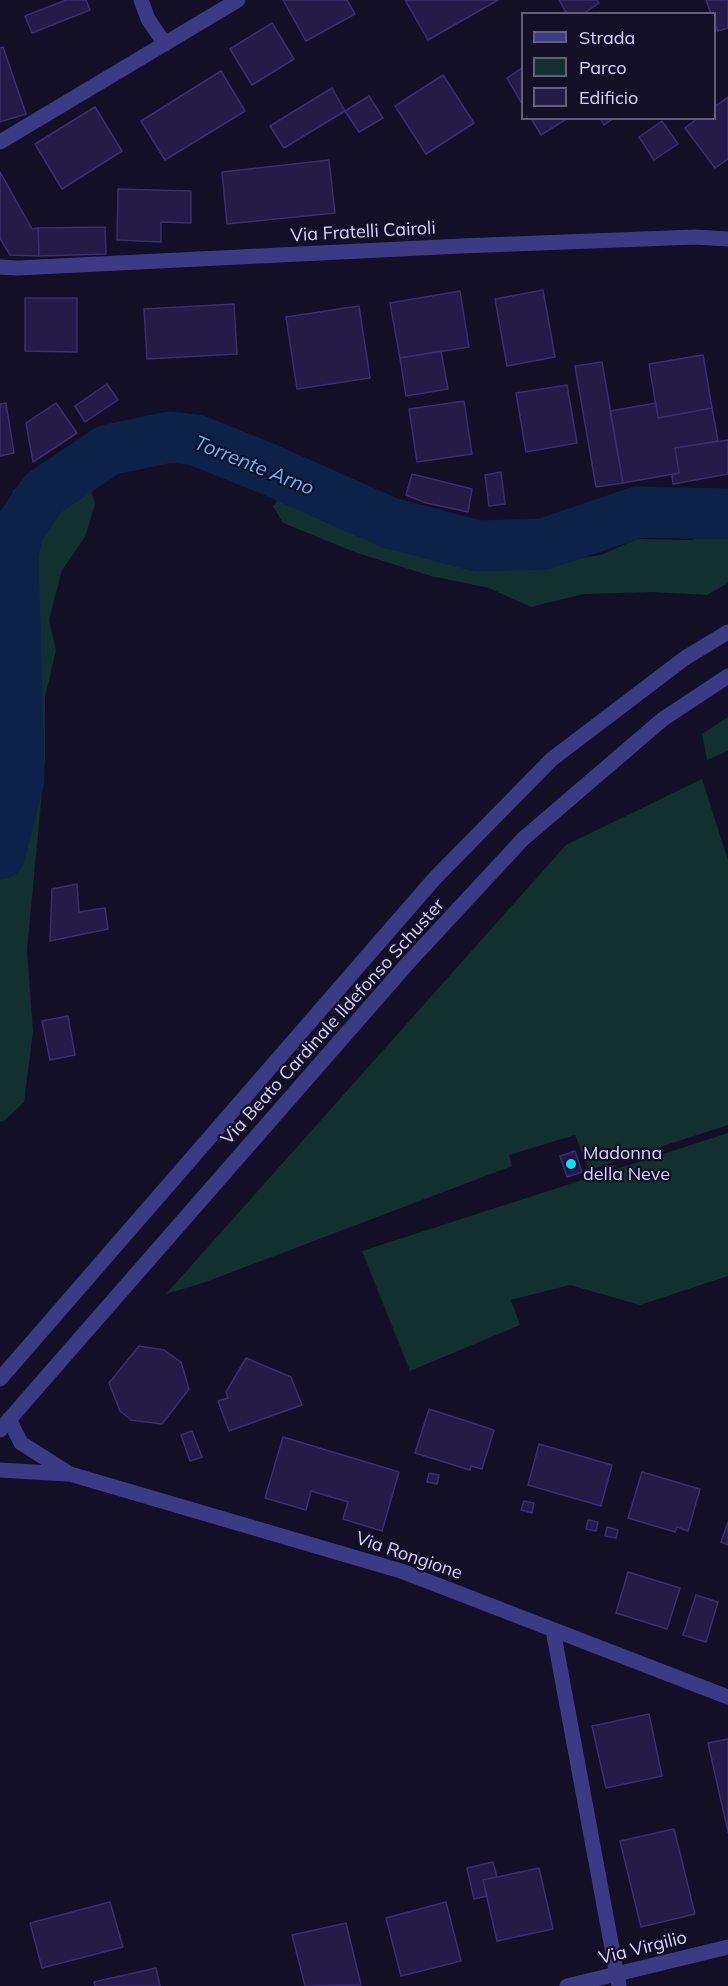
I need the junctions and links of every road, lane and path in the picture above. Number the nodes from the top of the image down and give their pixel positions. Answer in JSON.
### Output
{"nodes":[{"id":1,"x":141,"y":0,"type":"edge"},
{"id":2,"x":238,"y":0,"type":"edge"},
{"id":3,"x":165,"y":44,"type":"junction"},
{"id":4,"x":0,"y":142,"type":"edge"},
{"id":5,"x":728,"y":239,"type":"edge"},
{"id":6,"x":0,"y":267,"type":"edge"},
{"id":7,"x":728,"y":632,"type":"edge"},
{"id":8,"x":728,"y":676,"type":"edge"},
{"id":9,"x":0,"y":1379,"type":"edge"},
{"id":10,"x":5,"y":1424,"type":"edge"},
{"id":11,"x":0,"y":1470,"type":"edge"},
{"id":12,"x":70,"y":1474,"type":"junction"},
{"id":13,"x":553,"y":1630,"type":"junction"},
{"id":14,"x":728,"y":1697,"type":"edge"},
{"id":15,"x":728,"y":1947,"type":"edge"},
{"id":16,"x":617,"y":1980,"type":"edge"},
{"id":17,"x":567,"y":1986,"type":"edge"}],
"edges":[{"from":1,"to":3,"type":"street"},
{"from":2,"to":3,"type":"street"},
{"from":3,"to":4,"type":"street"},
{"from":5,"to":6,"type":"street","name":"Via Fratelli Cairoli"},
{"from":7,"to":9,"type":"street","name":"Via Beato Cardinale Ildefonso Schuster"},
{"from":8,"to":10,"type":"street","name":"Via Beato Cardinale Ildefonso Schuster"},
{"from":10,"to":12,"type":"street","name":"Via Rongione"},
{"from":11,"to":12,"type":"street","name":"Via Rongione"},
{"from":12,"to":13,"type":"street","name":"Via Rongione"},
{"from":13,"to":14,"type":"street","name":"Via Rongione"},
{"from":13,"to":16,"type":"street"},
{"from":15,"to":16,"type":"street","name":"Via Virgilio"},
{"from":16,"to":17,"type":"street","name":"Via Virgilio"}]}
